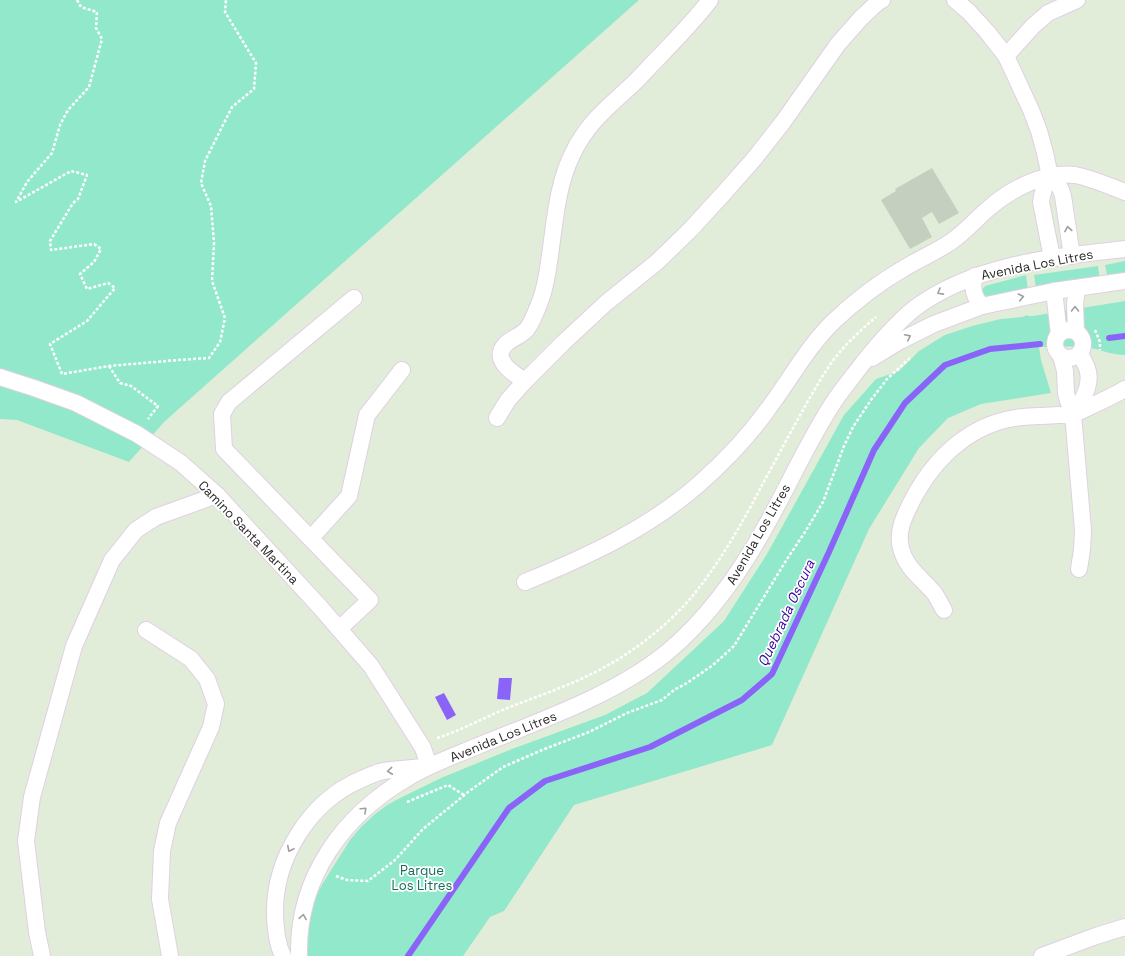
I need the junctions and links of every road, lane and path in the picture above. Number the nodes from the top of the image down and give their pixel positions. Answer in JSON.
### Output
{"nodes":[{"id":1,"x":77,"y":0,"type":"edge"},
{"id":2,"x":226,"y":0,"type":"edge"},
{"id":3,"x":710,"y":0,"type":"edge"},
{"id":4,"x":882,"y":0,"type":"edge"},
{"id":5,"x":955,"y":0,"type":"edge"},
{"id":6,"x":1077,"y":0,"type":"edge"},
{"id":7,"x":1006,"y":56,"type":"junction"},
{"id":8,"x":1050,"y":176,"type":"junction"},
{"id":9,"x":1125,"y":192,"type":"edge"},
{"id":10,"x":1125,"y":249,"type":"edge"},
{"id":11,"x":1072,"y":256,"type":"junction"},
{"id":12,"x":1052,"y":258,"type":"junction"},
{"id":13,"x":975,"y":276,"type":"junction"},
{"id":14,"x":1125,"y":281,"type":"edge"},
{"id":15,"x":1078,"y":288,"type":"junction"},
{"id":16,"x":1054,"y":291,"type":"junction"},
{"id":17,"x":354,"y":298,"type":"dead end"},
{"id":18,"x":982,"y":306,"type":"junction"},
{"id":19,"x":879,"y":314,"type":"dead end"},
{"id":20,"x":1076,"y":332,"type":"junction"},
{"id":21,"x":1058,"y":334,"type":"junction"},
{"id":22,"x":1080,"y":354,"type":"junction"},
{"id":23,"x":1061,"y":356,"type":"junction"},
{"id":24,"x":862,"y":364,"type":"junction"},
{"id":25,"x":109,"y":366,"type":"junction"},
{"id":26,"x":402,"y":370,"type":"dead end"},
{"id":27,"x":0,"y":377,"type":"edge"},
{"id":28,"x":525,"y":381,"type":"junction"},
{"id":29,"x":1125,"y":389,"type":"edge"},
{"id":30,"x":158,"y":406,"type":"dead end"},
{"id":31,"x":1073,"y":414,"type":"junction"},
{"id":32,"x":497,"y":418,"type":"dead end"},
{"id":33,"x":217,"y":495,"type":"junction"},
{"id":34,"x":311,"y":538,"type":"junction"},
{"id":35,"x":1079,"y":569,"type":"dead end"},
{"id":36,"x":525,"y":582,"type":"dead end"},
{"id":37,"x":944,"y":610,"type":"dead end"},
{"id":38,"x":339,"y":629,"type":"junction"},
{"id":39,"x":146,"y":630,"type":"dead end"},
{"id":40,"x":419,"y":743,"type":"junction"},
{"id":41,"x":429,"y":766,"type":"junction"},
{"id":42,"x":464,"y":795,"type":"dead end"},
{"id":43,"x":406,"y":803,"type":"dead end"},
{"id":44,"x":340,"y":870,"type":"dead end"},
{"id":45,"x":336,"y":876,"type":"dead end"},
{"id":46,"x":1125,"y":927,"type":"edge"},
{"id":47,"x":42,"y":956,"type":"edge"},
{"id":48,"x":170,"y":956,"type":"edge"},
{"id":49,"x":282,"y":956,"type":"edge"},
{"id":50,"x":299,"y":956,"type":"edge"},
{"id":51,"x":1042,"y":956,"type":"edge"}],
"edges":[{"from":1,"to":25,"type":"path"},
{"from":2,"to":25,"type":"path"},
{"from":3,"to":28,"type":"street"},
{"from":4,"to":28,"type":"street"},
{"from":5,"to":7,"type":"street"},
{"from":6,"to":7,"type":"street"},
{"from":7,"to":8,"type":"street"},
{"from":8,"to":9,"type":"street"},
{"from":11,"to":8,"type":"street","one_way":true},
{"from":8,"to":12,"type":"street"},
{"from":8,"to":36,"type":"street"},
{"from":10,"to":11,"type":"street","name":"Avenida Los Litres"},
{"from":11,"to":12,"type":"street","name":"Avenida Los Litres"},
{"from":12,"to":13,"type":"street","name":"Avenida Los Litres"},
{"from":13,"to":18,"type":"street"},
{"from":13,"to":24,"type":"street","name":"Avenida Los Litres","one_way":true},
{"from":14,"to":15,"type":"street","name":"Avenida Los Litres"},
{"from":15,"to":16,"type":"street","name":"Avenida Los Litres"},
{"from":20,"to":15,"type":"street","one_way":true},
{"from":18,"to":16,"type":"street","name":"Avenida Los Litres","one_way":true},
{"from":16,"to":21,"type":"street"},
{"from":17,"to":34,"type":"street"},
{"from":24,"to":18,"type":"street","name":"Avenida Los Litres","one_way":true},
{"from":19,"to":40,"type":"path"},
{"from":20,"to":21,"type":"street"},
{"from":20,"to":22,"type":"street"},
{"from":21,"to":23,"type":"street"},
{"from":22,"to":23,"type":"street"},
{"from":22,"to":31,"type":"street"},
{"from":23,"to":31,"type":"street"},
{"from":24,"to":41,"type":"street","name":"Avenida Los Litres"},
{"from":25,"to":30,"type":"path"},
{"from":26,"to":34,"type":"street"},
{"from":27,"to":33,"type":"street","name":"Camino Santa Martina"},
{"from":28,"to":32,"type":"street"},
{"from":29,"to":31,"type":"street"},
{"from":31,"to":35,"type":"street"},
{"from":31,"to":37,"type":"street"},
{"from":33,"to":38,"type":"street","name":"Camino Santa Martina"},
{"from":33,"to":47,"type":"street"},
{"from":34,"to":38,"type":"street"},
{"from":38,"to":40,"type":"street","name":"Camino Santa Martina"},
{"from":39,"to":48,"type":"street"},
{"from":40,"to":41,"type":"street","name":"Camino Santa Martina"},
{"from":41,"to":49,"type":"street","name":"Avenida Los Litres","one_way":true},
{"from":50,"to":41,"type":"street","name":"Avenida Los Litres","one_way":true},
{"from":42,"to":43,"type":"path"},
{"from":44,"to":45,"type":"path"},
{"from":46,"to":51,"type":"street"}]}
